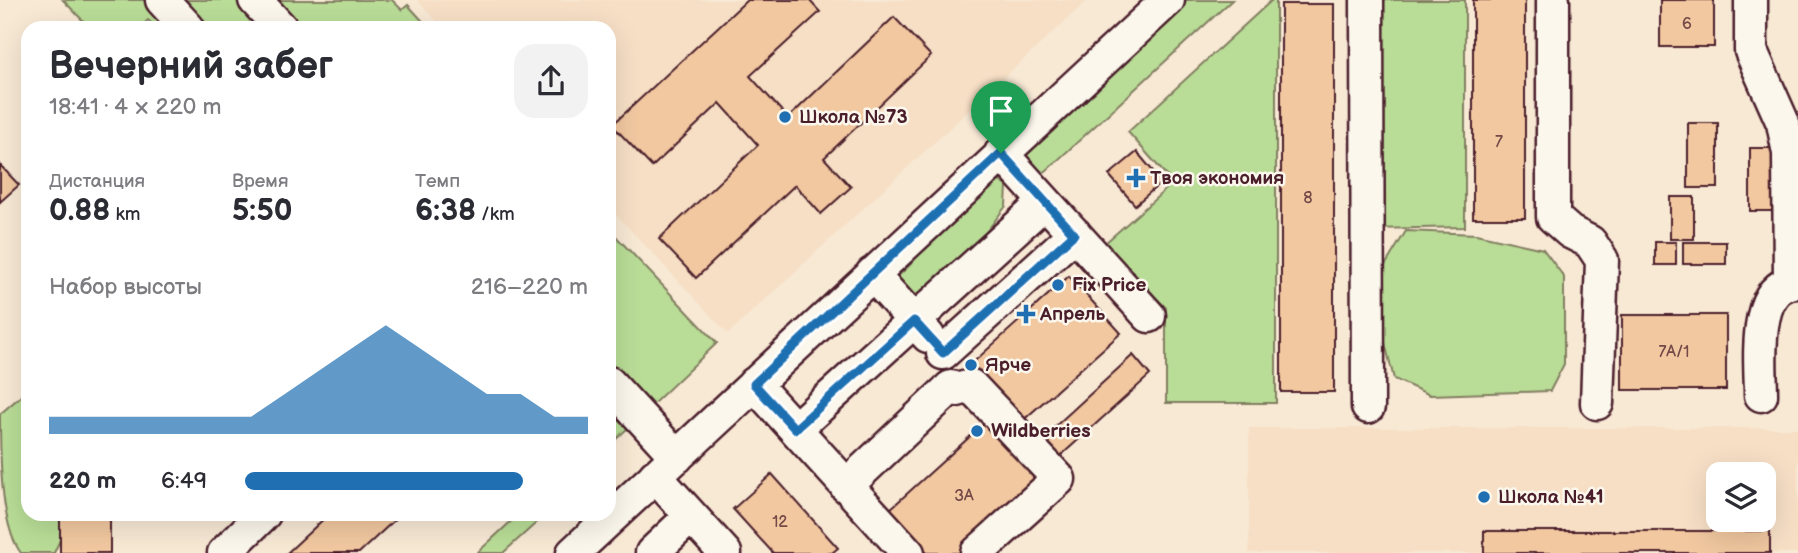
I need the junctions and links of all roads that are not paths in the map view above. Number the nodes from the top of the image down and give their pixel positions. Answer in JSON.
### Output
{"nodes":[{"id":1,"x":162,"y":0,"type":"edge"},
{"id":2,"x":255,"y":0,"type":"edge"},
{"id":3,"x":1168,"y":0,"type":"edge"},
{"id":4,"x":1367,"y":0,"type":"edge"},
{"id":5,"x":1553,"y":0,"type":"edge"},
{"id":6,"x":1751,"y":0,"type":"edge"},
{"id":7,"x":182,"y":21,"type":"edge"},
{"id":8,"x":274,"y":21,"type":"edge"},
{"id":9,"x":1001,"y":153,"type":"junction"},
{"id":10,"x":1045,"y":202,"type":"junction"},
{"id":11,"x":1074,"y":234,"type":"junction"},
{"id":12,"x":872,"y":274,"type":"junction"},
{"id":13,"x":1794,"y":282,"type":"edge"},
{"id":14,"x":1149,"y":316,"type":"dead end"},
{"id":15,"x":914,"y":321,"type":"junction"},
{"id":16,"x":943,"y":353,"type":"junction"},
{"id":17,"x":754,"y":384,"type":"junction"},
{"id":18,"x":951,"y":387,"type":"junction"},
{"id":19,"x":616,"y":393,"type":"edge"},
{"id":20,"x":1762,"y":394,"type":"dead end"},
{"id":21,"x":1597,"y":403,"type":"dead end"},
{"id":22,"x":1368,"y":407,"type":"dead end"},
{"id":23,"x":795,"y":429,"type":"junction"},
{"id":24,"x":666,"y":466,"type":"junction"},
{"id":25,"x":846,"y":485,"type":"junction"},
{"id":26,"x":618,"y":493,"type":"edge"},
{"id":27,"x":691,"y":516,"type":"junction"},
{"id":28,"x":257,"y":521,"type":"edge"},
{"id":29,"x":588,"y":523,"type":"edge"},
{"id":30,"x":224,"y":553,"type":"edge"},
{"id":31,"x":573,"y":553,"type":"edge"},
{"id":32,"x":652,"y":553,"type":"edge"},
{"id":33,"x":725,"y":553,"type":"edge"},
{"id":34,"x":908,"y":553,"type":"edge"},
{"id":35,"x":977,"y":553,"type":"edge"}],
"edges":[{"from":1,"to":7,"type":"street"},
{"from":2,"to":8,"type":"street"},
{"from":3,"to":9,"type":"street"},
{"from":4,"to":22,"type":"street"},
{"from":5,"to":21,"type":"street"},
{"from":6,"to":13,"type":"street"},
{"from":9,"to":10,"type":"street"},
{"from":9,"to":12,"type":"street"},
{"from":10,"to":11,"type":"street"},
{"from":10,"to":15,"type":"street"},
{"from":11,"to":14,"type":"street"},
{"from":11,"to":16,"type":"street"},
{"from":12,"to":15,"type":"street"},
{"from":12,"to":17,"type":"street"},
{"from":13,"to":20,"type":"street"},
{"from":15,"to":16,"type":"street"},
{"from":15,"to":23,"type":"street"},
{"from":16,"to":18,"type":"street"},
{"from":17,"to":23,"type":"street"},
{"from":17,"to":24,"type":"street"},
{"from":18,"to":25,"type":"street"},
{"from":18,"to":35,"type":"street"},
{"from":19,"to":24,"type":"street"},
{"from":23,"to":25,"type":"street"},
{"from":24,"to":26,"type":"street"},
{"from":24,"to":27,"type":"street"},
{"from":25,"to":34,"type":"street"},
{"from":27,"to":32,"type":"street"},
{"from":27,"to":33,"type":"street"},
{"from":28,"to":30,"type":"street"},
{"from":29,"to":31,"type":"street"}]}
